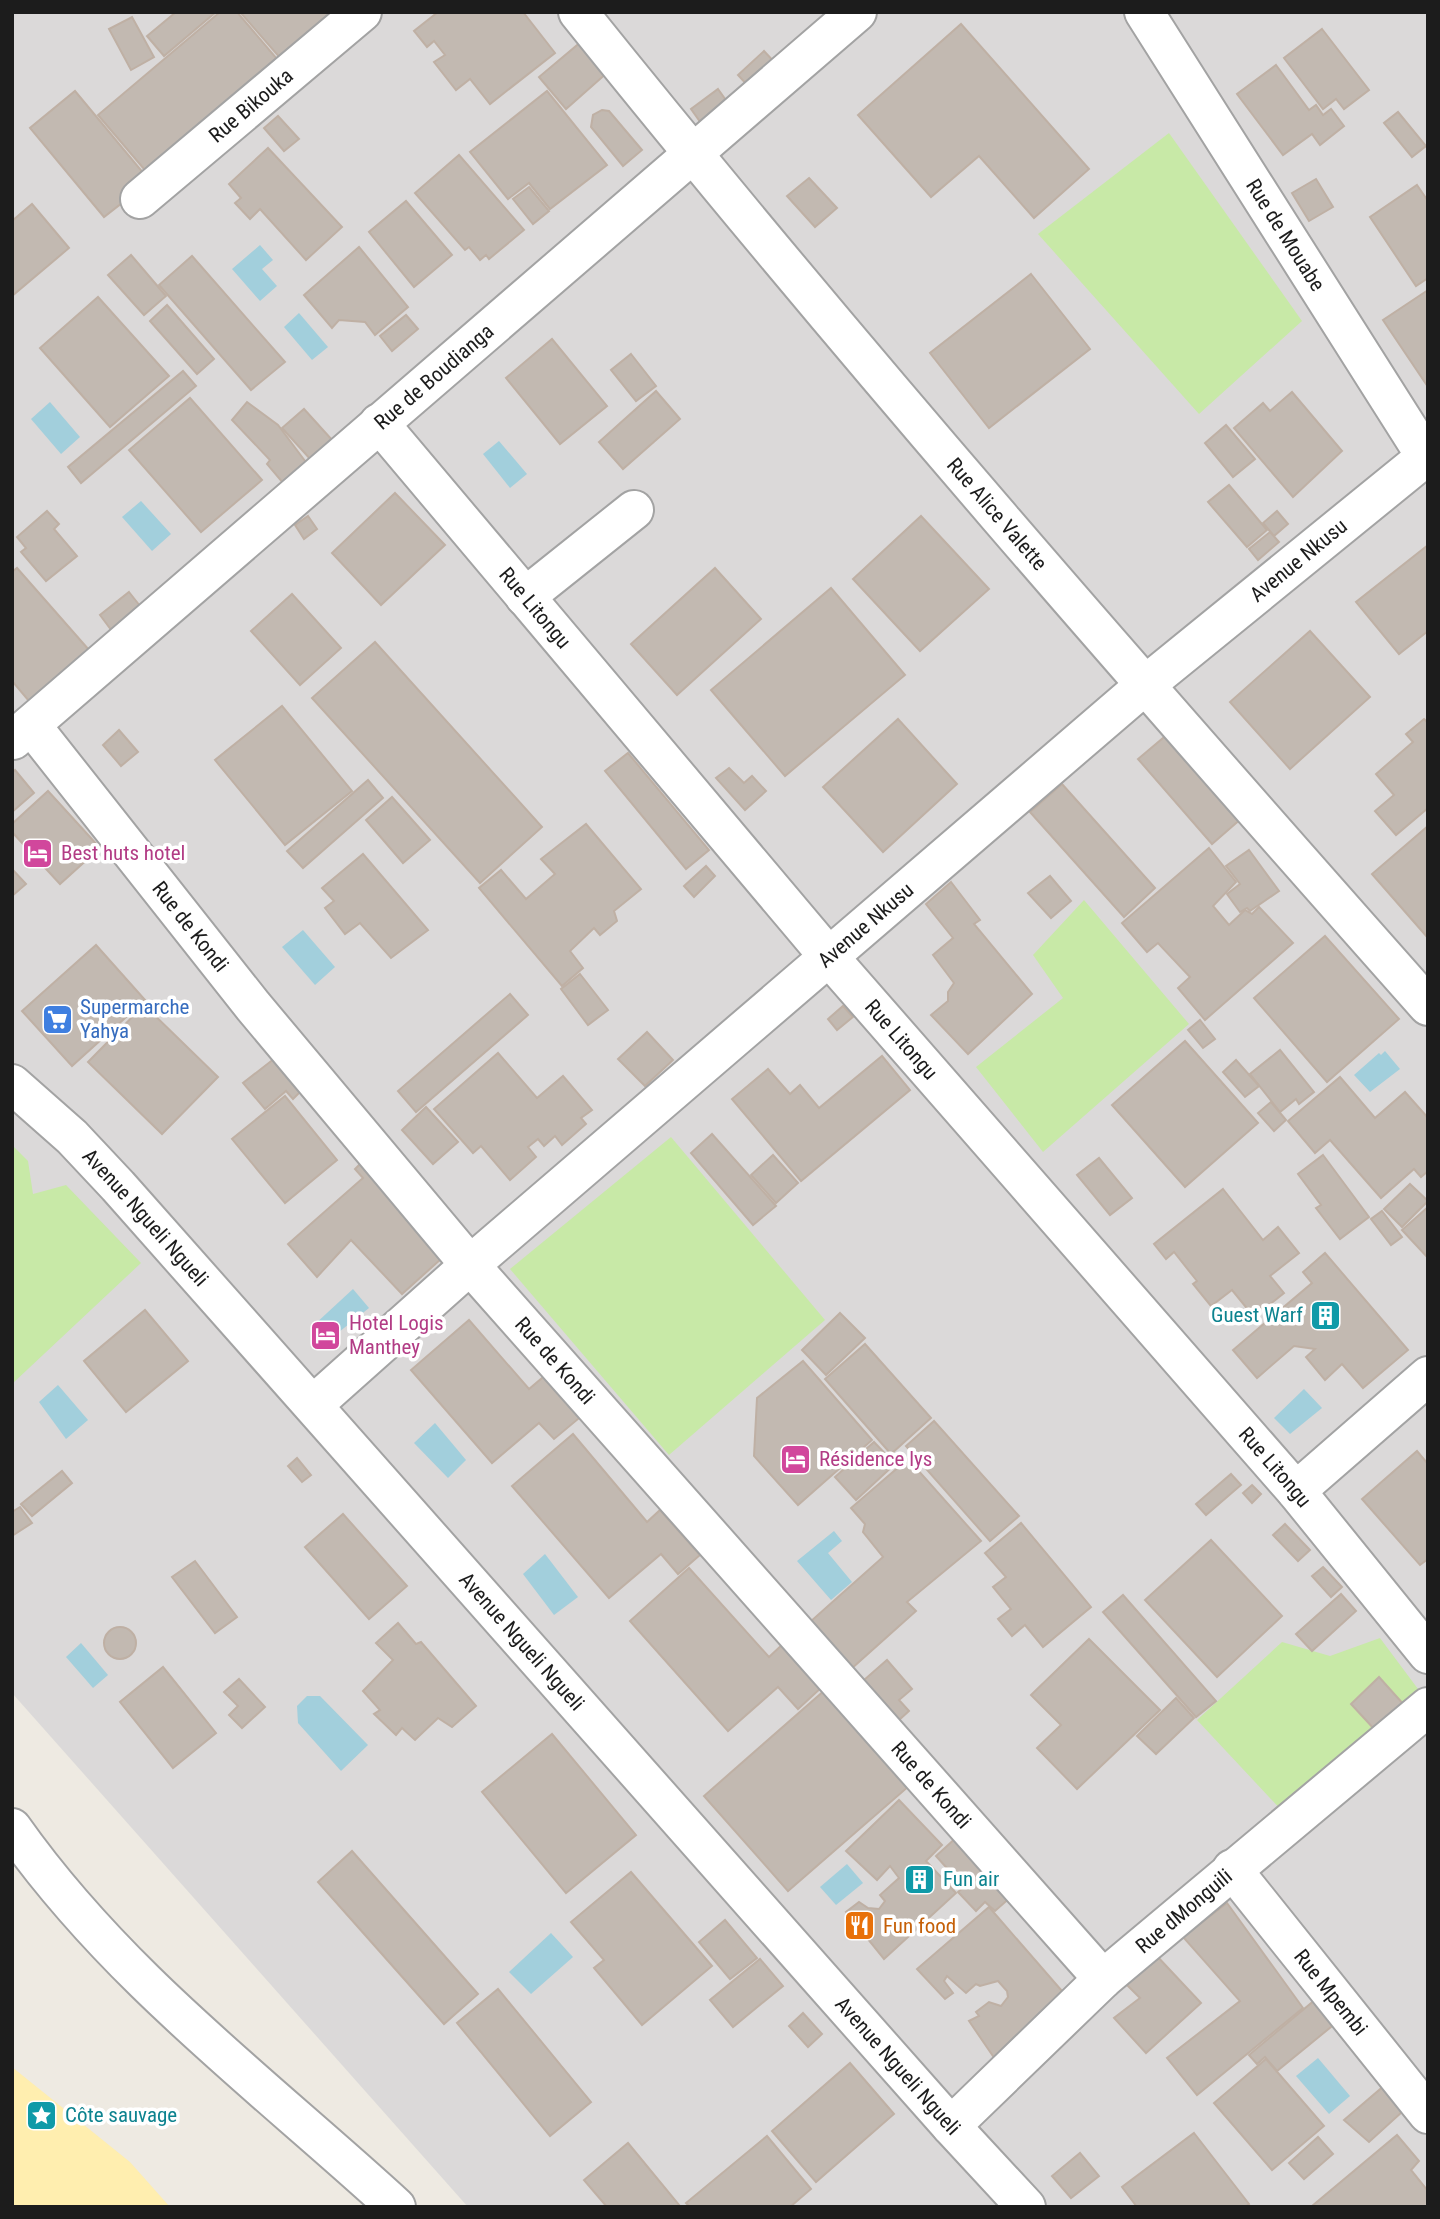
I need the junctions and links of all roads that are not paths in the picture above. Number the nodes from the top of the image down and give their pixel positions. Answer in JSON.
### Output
{"nodes":[{"id":1,"x":362,"y":12,"type":"edge"},
{"id":2,"x":578,"y":12,"type":"edge"},
{"id":3,"x":857,"y":12,"type":"edge"},
{"id":4,"x":1144,"y":12,"type":"edge"},
{"id":5,"x":692,"y":155,"type":"junction"},
{"id":6,"x":140,"y":199,"type":"dead end"},
{"id":7,"x":379,"y":423,"type":"junction"},
{"id":8,"x":1427,"y":457,"type":"edge"},
{"id":9,"x":634,"y":510,"type":"dead end"},
{"id":10,"x":526,"y":597,"type":"junction"},
{"id":11,"x":1144,"y":686,"type":"junction"},
{"id":12,"x":22,"y":733,"type":"edge"},
{"id":13,"x":828,"y":957,"type":"junction"},
{"id":14,"x":1428,"y":1006,"type":"edge"},
{"id":15,"x":12,"y":1084,"type":"edge"},
{"id":16,"x":470,"y":1265,"type":"junction"},
{"id":17,"x":1428,"y":1376,"type":"edge"},
{"id":18,"x":313,"y":1405,"type":"junction"},
{"id":19,"x":1296,"y":1491,"type":"junction"},
{"id":20,"x":1428,"y":1654,"type":"edge"},
{"id":21,"x":1428,"y":1707,"type":"edge"},
{"id":22,"x":12,"y":1828,"type":"edge"},
{"id":23,"x":1232,"y":1869,"type":"junction"},
{"id":24,"x":1103,"y":1979,"type":"junction"},
{"id":25,"x":1428,"y":2114,"type":"edge"},
{"id":26,"x":951,"y":2126,"type":"junction"},
{"id":27,"x":396,"y":2207,"type":"edge"},
{"id":28,"x":1026,"y":2207,"type":"edge"}],
"edges":[{"from":1,"to":6,"type":"street","name":"Rue Bikouka"},
{"from":2,"to":5,"type":"street","name":"Rue Alice Valette"},
{"from":3,"to":5,"type":"street","name":"Rue de Boudianga"},
{"from":4,"to":8,"type":"street","name":"Rue de Mouabe"},
{"from":5,"to":7,"type":"street","name":"Rue de Boudianga"},
{"from":5,"to":11,"type":"street","name":"Rue Alice Valette"},
{"from":7,"to":10,"type":"street","name":"Rue Litongu"},
{"from":7,"to":12,"type":"street","name":"Rue de Boudianga"},
{"from":8,"to":11,"type":"street","name":"Avenue Nkusu"},
{"from":9,"to":10,"type":"street"},
{"from":10,"to":13,"type":"street","name":"Rue Litongu"},
{"from":11,"to":13,"type":"street","name":"Avenue Nkusu"},
{"from":11,"to":14,"type":"street","name":"Rue Alice Valette"},
{"from":12,"to":16,"type":"street","name":"Rue de Kondi"},
{"from":13,"to":16,"type":"street","name":"Avenue Nkusu"},
{"from":13,"to":19,"type":"street","name":"Rue Litongu"},
{"from":15,"to":18,"type":"street","name":"Avenue Ngueli Ngueli"},
{"from":16,"to":18,"type":"street","name":"Avenue Nkusu"},
{"from":16,"to":24,"type":"street","name":"Rue de Kondi"},
{"from":17,"to":19,"type":"street"},
{"from":18,"to":26,"type":"street","name":"Avenue Ngueli Ngueli"},
{"from":19,"to":20,"type":"street","name":"Rue Litongu"},
{"from":21,"to":23,"type":"street","name":"Rue dMonguili"},
{"from":22,"to":27,"type":"street"},
{"from":23,"to":24,"type":"street","name":"Rue dMonguili"},
{"from":23,"to":25,"type":"street","name":"Rue Mpembi"},
{"from":24,"to":26,"type":"street","name":"Rue dMonguili"},
{"from":26,"to":28,"type":"street","name":"Avenue Ngueli Ngueli"}]}
